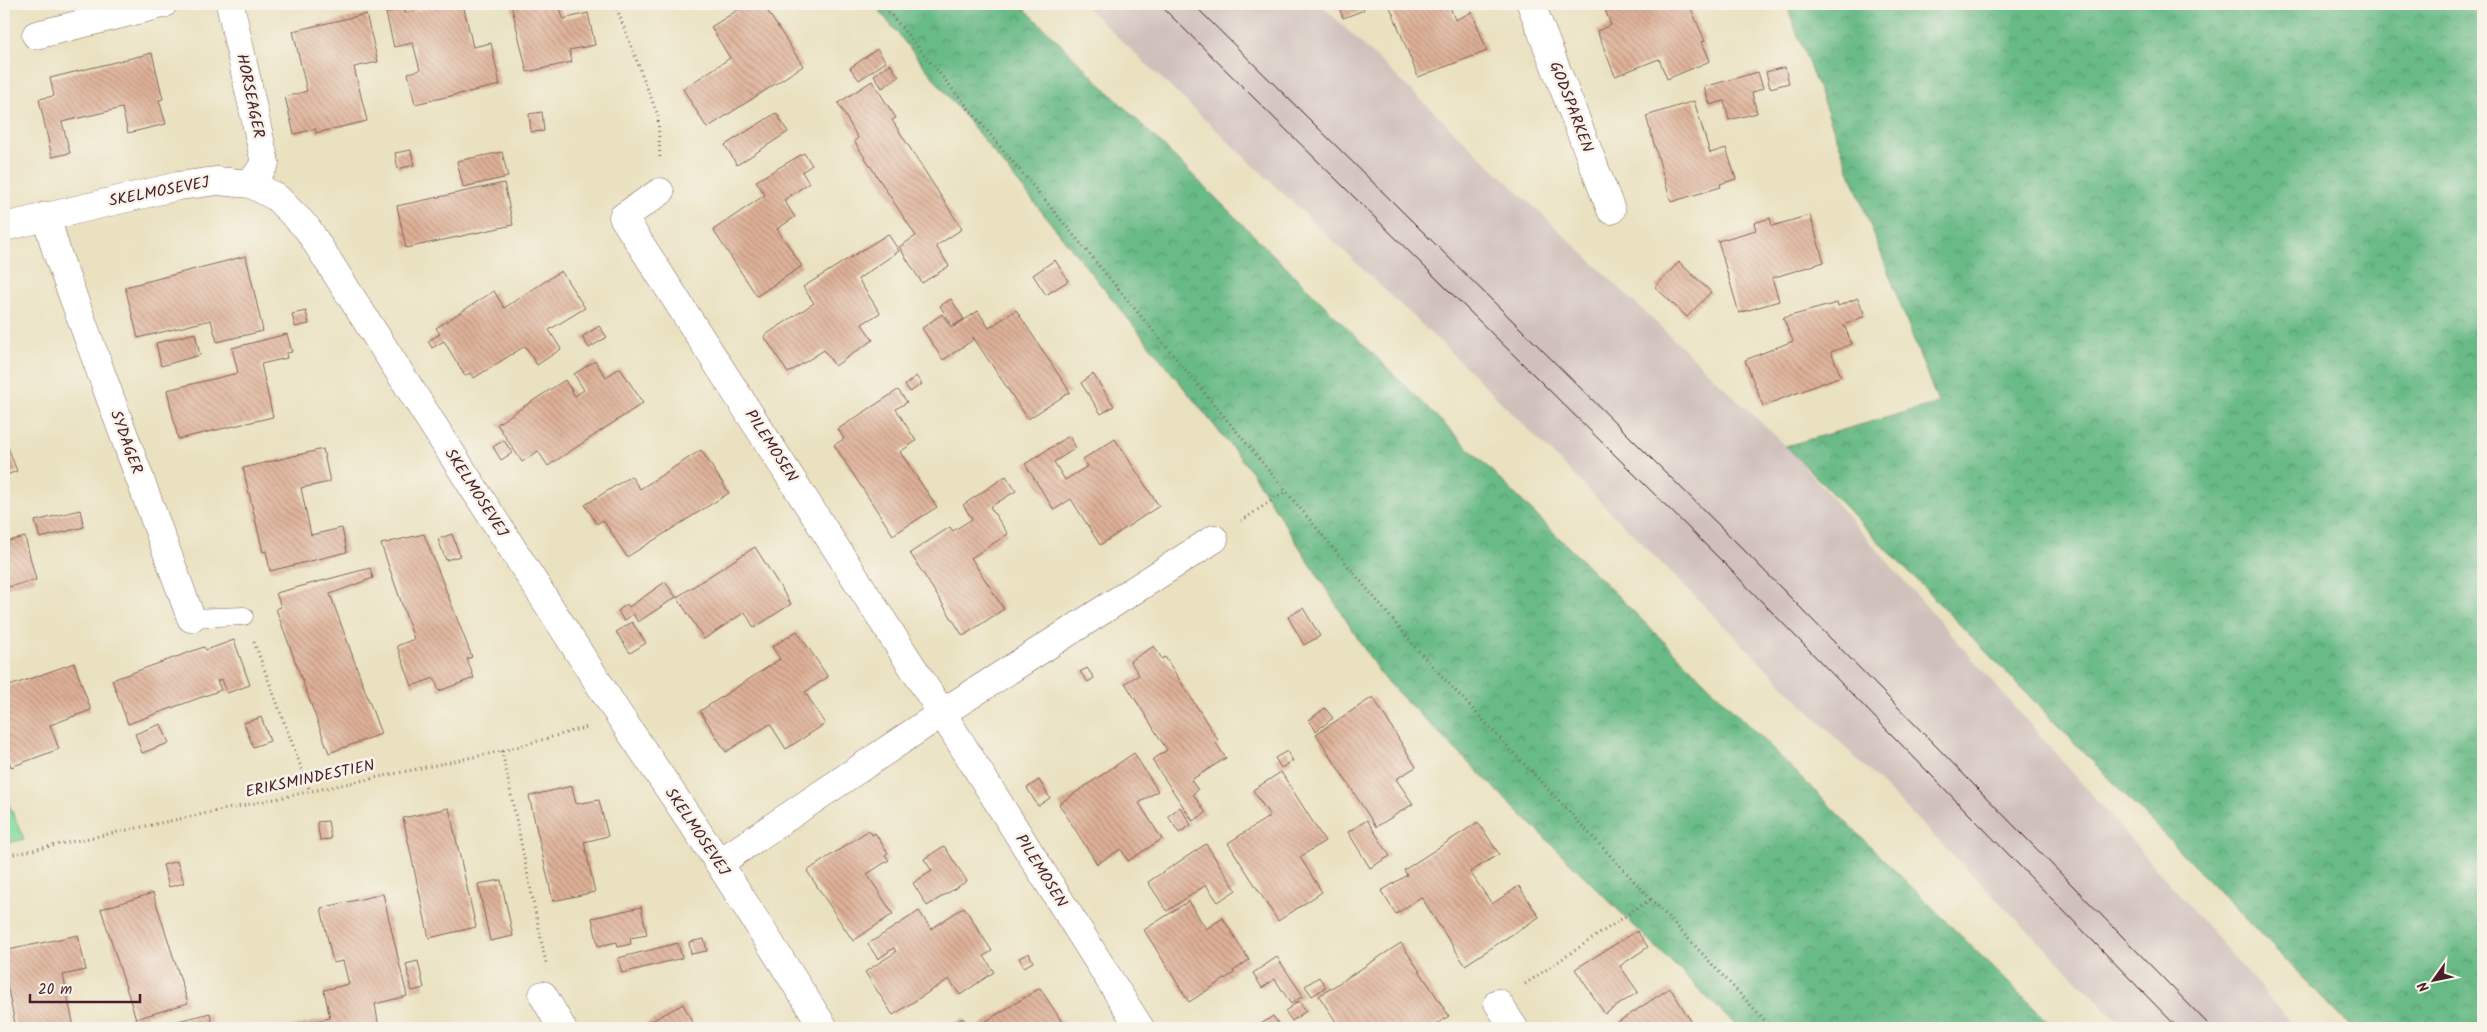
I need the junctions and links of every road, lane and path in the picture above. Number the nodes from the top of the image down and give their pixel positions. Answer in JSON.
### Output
{"nodes":[{"id":1,"x":163,"y":4,"type":"edge"},
{"id":2,"x":230,"y":4,"type":"edge"},
{"id":3,"x":615,"y":4,"type":"edge"},
{"id":4,"x":882,"y":4,"type":"edge"},
{"id":5,"x":1531,"y":4,"type":"edge"},
{"id":6,"x":36,"y":35,"type":"dead end"},
{"id":7,"x":251,"y":184,"type":"junction"},
{"id":8,"x":660,"y":192,"type":"joint"},
{"id":9,"x":1611,"y":210,"type":"dead end"},
{"id":10,"x":46,"y":216,"type":"junction"},
{"id":11,"x":4,"y":226,"type":"edge"},
{"id":12,"x":1286,"y":491,"type":"junction"},
{"id":13,"x":1214,"y":539,"type":"joint"},
{"id":14,"x":244,"y":616,"type":"joint"},
{"id":15,"x":191,"y":618,"type":"joint"},
{"id":16,"x":617,"y":712,"type":"junction"},
{"id":17,"x":942,"y":713,"type":"junction"},
{"id":18,"x":502,"y":751,"type":"junction"},
{"id":19,"x":310,"y":791,"type":"junction"},
{"id":20,"x":4,"y":856,"type":"edge"},
{"id":21,"x":718,"y":863,"type":"junction"},
{"id":22,"x":1650,"y":899,"type":"junction"},
{"id":23,"x":543,"y":995,"type":"joint"},
{"id":24,"x":1498,"y":1003,"type":"joint"},
{"id":25,"x":562,"y":1028,"type":"edge"},
{"id":26,"x":824,"y":1028,"type":"edge"},
{"id":27,"x":1140,"y":1028,"type":"edge"},
{"id":28,"x":1514,"y":1028,"type":"edge"},
{"id":29,"x":1772,"y":1028,"type":"edge"}],
"edges":[{"from":1,"to":6,"type":"street"},
{"from":2,"to":7,"type":"street","name":"HORSEAGER"},
{"from":3,"to":8,"type":"path"},
{"from":4,"to":12,"type":"path"},
{"from":5,"to":9,"type":"street","name":"GODSPARKEN"},
{"from":7,"to":10,"type":"street","name":"SKELMOSEVEJ"},
{"from":7,"to":16,"type":"street","name":"SKELMOSEVEJ"},
{"from":8,"to":17,"type":"street","name":"PILEMOSEN"},
{"from":10,"to":11,"type":"street","name":"SKELMOSEVEJ"},
{"from":10,"to":15,"type":"street","name":"SYDAGER"},
{"from":12,"to":13,"type":"path"},
{"from":12,"to":22,"type":"path"},
{"from":13,"to":17,"type":"street"},
{"from":14,"to":15,"type":"lane","name":"SYDAGER"},
{"from":14,"to":19,"type":"path"},
{"from":16,"to":18,"type":"path","name":"ERIKSMINDESTIEN"},
{"from":16,"to":21,"type":"street","name":"SKELMOSEVEJ"},
{"from":17,"to":21,"type":"street"},
{"from":17,"to":27,"type":"street","name":"PILEMOSEN"},
{"from":18,"to":19,"type":"path","name":"ERIKSMINDESTIEN"},
{"from":18,"to":23,"type":"path"},
{"from":19,"to":20,"type":"path","name":"ERIKSMINDESTIEN"},
{"from":21,"to":26,"type":"street","name":"SKELMOSEVEJ"},
{"from":22,"to":24,"type":"path"},
{"from":22,"to":29,"type":"path"},
{"from":23,"to":25,"type":"street"},
{"from":24,"to":28,"type":"street"}]}
